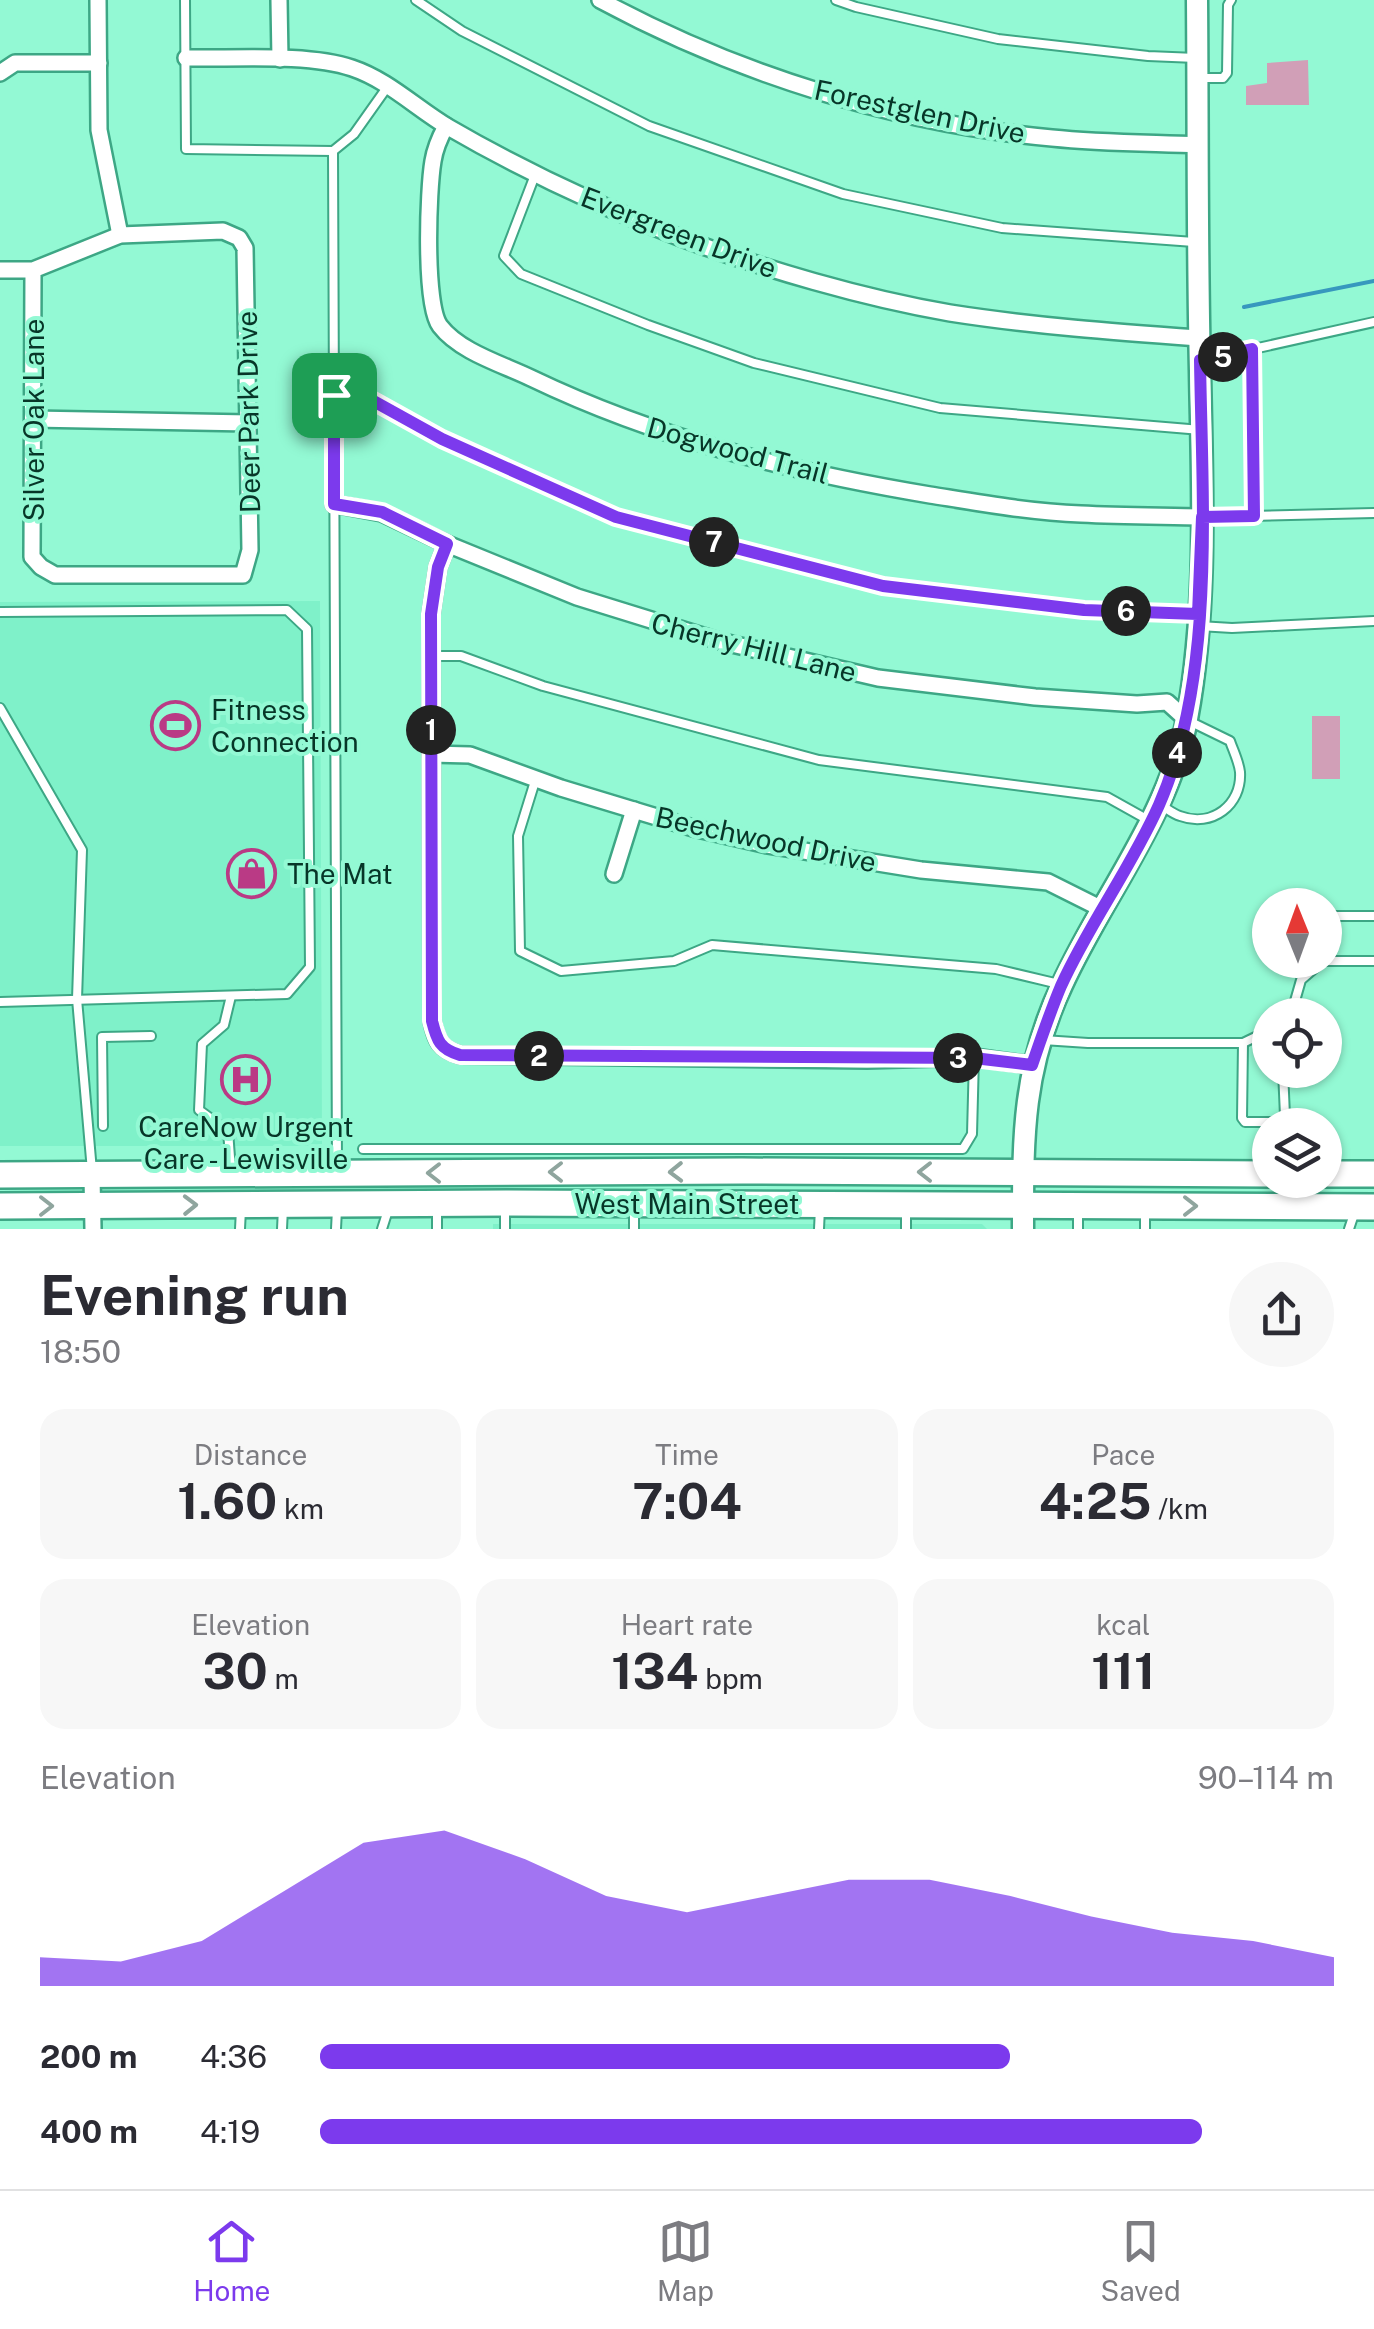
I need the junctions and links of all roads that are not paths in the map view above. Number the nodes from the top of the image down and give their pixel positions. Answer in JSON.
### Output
{"nodes":[{"id":1,"x":98,"y":0,"type":"edge"},
{"id":2,"x":186,"y":0,"type":"edge"},
{"id":3,"x":279,"y":0,"type":"edge"},
{"id":4,"x":416,"y":0,"type":"edge"},
{"id":5,"x":600,"y":0,"type":"edge"},
{"id":6,"x":836,"y":0,"type":"edge"},
{"id":7,"x":1197,"y":0,"type":"edge"},
{"id":8,"x":1231,"y":0,"type":"edge"},
{"id":9,"x":186,"y":58,"type":"junction"},
{"id":10,"x":280,"y":59,"type":"junction"},
{"id":11,"x":99,"y":63,"type":"junction"},
{"id":12,"x":1198,"y":68,"type":"junction"},
{"id":13,"x":0,"y":74,"type":"edge"},
{"id":14,"x":388,"y":86,"type":"junction"},
{"id":15,"x":446,"y":126,"type":"junction"},
{"id":16,"x":1198,"y":145,"type":"junction"},
{"id":17,"x":333,"y":151,"type":"junction"},
{"id":18,"x":535,"y":174,"type":"junction"},
{"id":19,"x":120,"y":235,"type":"junction"},
{"id":20,"x":1198,"y":242,"type":"junction"},
{"id":21,"x":0,"y":270,"type":"edge"},
{"id":22,"x":33,"y":270,"type":"junction"},
{"id":23,"x":1374,"y":322,"type":"edge"},
{"id":24,"x":1199,"y":338,"type":"junction"},
{"id":25,"x":1252,"y":349,"type":"junction"},
{"id":26,"x":1200,"y":360,"type":"junction"},
{"id":27,"x":334,"y":395,"type":"junction"},
{"id":28,"x":32,"y":419,"type":"junction"},
{"id":29,"x":249,"y":423,"type":"junction"},
{"id":30,"x":1201,"y":430,"type":"junction"},
{"id":31,"x":334,"y":504,"type":"junction"},
{"id":32,"x":1374,"y":513,"type":"edge"},
{"id":33,"x":1254,"y":516,"type":"junction"},
{"id":34,"x":1202,"y":517,"type":"junction"},
{"id":35,"x":447,"y":544,"type":"junction"},
{"id":36,"x":243,"y":575,"type":"joint"},
{"id":37,"x":0,"y":612,"type":"edge"},
{"id":38,"x":1198,"y":620,"type":"junction"},
{"id":39,"x":1374,"y":621,"type":"edge"},
{"id":40,"x":431,"y":656,"type":"junction"},
{"id":41,"x":0,"y":708,"type":"edge"},
{"id":42,"x":1187,"y":720,"type":"junction"},
{"id":43,"x":431,"y":754,"type":"junction"},
{"id":44,"x":536,"y":778,"type":"junction"},
{"id":45,"x":634,"y":810,"type":"junction"},
{"id":46,"x":1155,"y":812,"type":"junction"},
{"id":47,"x":614,"y":874,"type":"dead end"},
{"id":48,"x":1102,"y":909,"type":"junction"},
{"id":49,"x":1342,"y":916,"type":"edge"},
{"id":50,"x":1374,"y":916,"type":"edge"},
{"id":51,"x":1342,"y":961,"type":"edge"},
{"id":52,"x":1374,"y":962,"type":"edge"},
{"id":53,"x":1062,"y":984,"type":"junction"},
{"id":54,"x":231,"y":996,"type":"junction"},
{"id":55,"x":77,"y":999,"type":"junction"},
{"id":56,"x":0,"y":1002,"type":"edge"},
{"id":57,"x":151,"y":1036,"type":"dead end"},
{"id":58,"x":1252,"y":1039,"type":"edge"},
{"id":59,"x":1040,"y":1040,"type":"junction"},
{"id":60,"x":1243,"y":1043,"type":"junction"},
{"id":61,"x":974,"y":1058,"type":"junction"},
{"id":62,"x":1032,"y":1065,"type":"junction"},
{"id":63,"x":1283,"y":1088,"type":"edge"},
{"id":64,"x":102,"y":1126,"type":"dead end"},
{"id":65,"x":363,"y":1149,"type":"dead end"},
{"id":66,"x":634,"y":1172,"type":"junction"},
{"id":67,"x":390,"y":1173,"type":"junction"},
{"id":68,"x":1022,"y":1173,"type":"junction"},
{"id":69,"x":231,"y":1174,"type":"junction"},
{"id":70,"x":337,"y":1174,"type":"junction"},
{"id":71,"x":1252,"y":1174,"type":"edge"},
{"id":72,"x":1365,"y":1174,"type":"edge"},
{"id":73,"x":0,"y":1175,"type":"edge"},
{"id":74,"x":92,"y":1176,"type":"junction"},
{"id":75,"x":390,"y":1203,"type":"junction"},
{"id":76,"x":437,"y":1203,"type":"junction"},
{"id":77,"x":506,"y":1203,"type":"junction"},
{"id":78,"x":0,"y":1206,"type":"edge"},
{"id":79,"x":1360,"y":1214,"type":"edge"},
{"id":80,"x":241,"y":1216,"type":"edge"},
{"id":81,"x":283,"y":1216,"type":"edge"},
{"id":82,"x":337,"y":1216,"type":"edge"},
{"id":83,"x":634,"y":1216,"type":"edge"},
{"id":84,"x":820,"y":1216,"type":"edge"},
{"id":85,"x":906,"y":1216,"type":"edge"},
{"id":86,"x":93,"y":1217,"type":"edge"},
{"id":87,"x":1023,"y":1217,"type":"edge"},
{"id":88,"x":1078,"y":1217,"type":"edge"},
{"id":89,"x":1145,"y":1218,"type":"edge"},
{"id":90,"x":382,"y":1229,"type":"edge"},
{"id":91,"x":437,"y":1229,"type":"edge"},
{"id":92,"x":505,"y":1229,"type":"edge"}],
"edges":[{"from":1,"to":11,"type":"street"},
{"from":2,"to":9,"type":"lane"},
{"from":3,"to":10,"type":"street"},
{"from":4,"to":20,"type":"lane"},
{"from":5,"to":16,"type":"street","name":"Forestglen Drive"},
{"from":6,"to":12,"type":"lane"},
{"from":7,"to":12,"type":"street"},
{"from":8,"to":12,"type":"lane"},
{"from":9,"to":10,"type":"street","name":"Evergreen Drive"},
{"from":9,"to":17,"type":"lane"},
{"from":10,"to":14,"type":"street","name":"Evergreen Drive"},
{"from":11,"to":13,"type":"street"},
{"from":11,"to":19,"type":"street"},
{"from":12,"to":16,"type":"street"},
{"from":14,"to":15,"type":"street","name":"Evergreen Drive"},
{"from":14,"to":17,"type":"lane"},
{"from":15,"to":18,"type":"street","name":"Evergreen Drive"},
{"from":15,"to":34,"type":"street","name":"Dogwood Trail"},
{"from":16,"to":20,"type":"street"},
{"from":17,"to":27,"type":"lane"},
{"from":18,"to":24,"type":"street","name":"Evergreen Drive"},
{"from":18,"to":30,"type":"lane"},
{"from":19,"to":22,"type":"street"},
{"from":19,"to":29,"type":"street","name":"Deer Park Drive"},
{"from":20,"to":24,"type":"street"},
{"from":21,"to":22,"type":"street"},
{"from":22,"to":28,"type":"street","name":"Silver Oak Lane"},
{"from":23,"to":25,"type":"lane"},
{"from":24,"to":26,"type":"street"},
{"from":25,"to":26,"type":"lane"},
{"from":25,"to":33,"type":"lane"},
{"from":26,"to":30,"type":"street"},
{"from":27,"to":31,"type":"lane"},
{"from":27,"to":38,"type":"lane"},
{"from":28,"to":29,"type":"street"},
{"from":28,"to":36,"type":"street","name":"Silver Oak Lane"},
{"from":29,"to":36,"type":"street","name":"Deer Park Drive"},
{"from":30,"to":34,"type":"street"},
{"from":31,"to":35,"type":"street","name":"Cherry Hill Lane"},
{"from":31,"to":70,"type":"lane"},
{"from":32,"to":33,"type":"lane"},
{"from":33,"to":34,"type":"lane"},
{"from":34,"to":38,"type":"street"},
{"from":35,"to":40,"type":"street"},
{"from":35,"to":42,"type":"street","name":"Cherry Hill Lane"},
{"from":37,"to":54,"type":"lane"},
{"from":38,"to":39,"type":"lane"},
{"from":38,"to":42,"type":"street"},
{"from":40,"to":43,"type":"street"},
{"from":40,"to":46,"type":"lane"},
{"from":41,"to":55,"type":"lane"},
{"from":42,"to":46,"type":"street"},
{"from":42,"to":46,"type":"lane"},
{"from":43,"to":44,"type":"street","name":"Beechwood Drive"},
{"from":43,"to":61,"type":"street"},
{"from":44,"to":45,"type":"street","name":"Beechwood Drive"},
{"from":44,"to":53,"type":"lane"},
{"from":45,"to":47,"type":"street"},
{"from":45,"to":48,"type":"street","name":"Beechwood Drive"},
{"from":46,"to":48,"type":"street"},
{"from":48,"to":53,"type":"street"},
{"from":49,"to":50,"type":"lane"},
{"from":51,"to":52,"type":"lane"},
{"from":53,"to":59,"type":"street"},
{"from":54,"to":55,"type":"lane"},
{"from":54,"to":69,"type":"lane"},
{"from":55,"to":56,"type":"lane"},
{"from":55,"to":74,"type":"lane"},
{"from":57,"to":64,"type":"lane"},
{"from":58,"to":60,"type":"lane"},
{"from":59,"to":60,"type":"lane"},
{"from":59,"to":62,"type":"street"},
{"from":60,"to":63,"type":"lane"},
{"from":61,"to":62,"type":"street"},
{"from":61,"to":65,"type":"lane"},
{"from":62,"to":68,"type":"street"},
{"from":66,"to":67,"type":"main road","name":"West Main Street","one_way":true},
{"from":68,"to":66,"type":"main road","name":"West Main Street","one_way":true},
{"from":66,"to":83,"type":"main road"},
{"from":67,"to":70,"type":"main road","name":"West Main Street"},
{"from":67,"to":75,"type":"main road"},
{"from":68,"to":71,"type":"main road","name":"West Main Street"},
{"from":68,"to":87,"type":"street"},
{"from":69,"to":70,"type":"main road","name":"West Main Street"},
{"from":69,"to":74,"type":"main road","name":"West Main Street"},
{"from":72,"to":79,"type":"main road"},
{"from":73,"to":74,"type":"main road","name":"West Main Street"},
{"from":74,"to":86,"type":"street"},
{"from":75,"to":76,"type":"main road","name":"West Main Street"},
{"from":75,"to":82,"type":"main road","name":"West Main Street"},
{"from":75,"to":90,"type":"lane"},
{"from":76,"to":77,"type":"main road","name":"West Main Street"},
{"from":76,"to":91,"type":"lane"},
{"from":77,"to":83,"type":"main road","name":"West Main Street"},
{"from":77,"to":92,"type":"lane"},
{"from":78,"to":86,"type":"main road","name":"West Main Street","one_way":true},
{"from":89,"to":79,"type":"main road","name":"West Main Street","one_way":true},
{"from":80,"to":81,"type":"main road","name":"West Main Street"},
{"from":86,"to":80,"type":"main road","name":"West Main Street","one_way":true},
{"from":81,"to":82,"type":"main road","name":"West Main Street"},
{"from":83,"to":84,"type":"main road","name":"West Main Street"},
{"from":84,"to":85,"type":"main road","name":"West Main Street"},
{"from":85,"to":87,"type":"main road","name":"West Main Street"},
{"from":87,"to":88,"type":"main road","name":"West Main Street"},
{"from":88,"to":89,"type":"main road","name":"West Main Street"}]}
